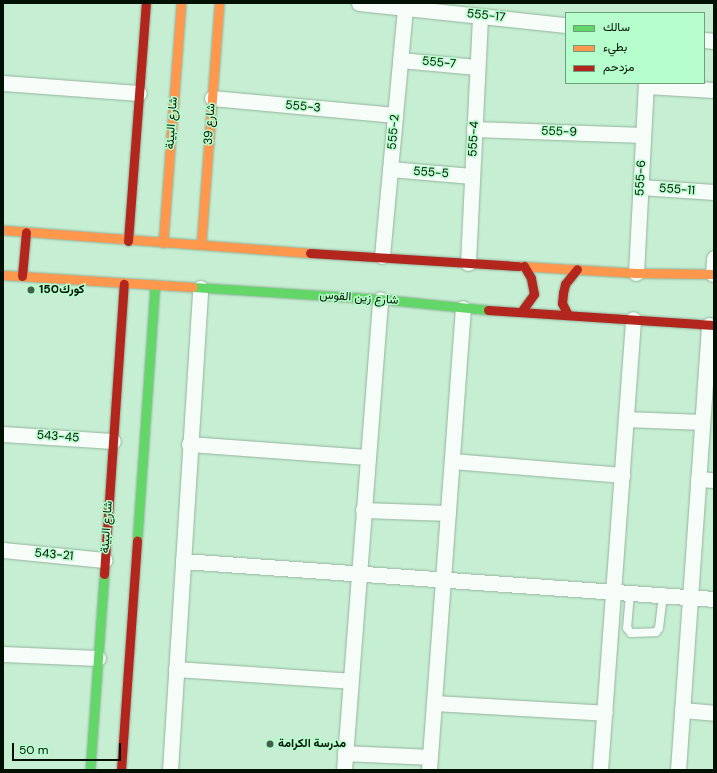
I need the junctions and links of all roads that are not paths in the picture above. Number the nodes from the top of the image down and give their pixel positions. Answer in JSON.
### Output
{"nodes":[{"id":1,"x":146,"y":3,"type":"edge"},
{"id":2,"x":181,"y":3,"type":"edge"},
{"id":3,"x":219,"y":3,"type":"edge"},
{"id":4,"x":359,"y":3,"type":"edge"},
{"id":5,"x":405,"y":8,"type":"junction"},
{"id":6,"x":480,"y":16,"type":"junction"},
{"id":7,"x":565,"y":25,"type":"edge"},
{"id":8,"x":400,"y":60,"type":"junction"},
{"id":9,"x":477,"y":67,"type":"junction"},
{"id":10,"x":3,"y":83,"type":"edge"},
{"id":11,"x":646,"y":84,"type":"edge"},
{"id":12,"x":714,"y":90,"type":"edge"},
{"id":13,"x":139,"y":93,"type":"junction"},
{"id":14,"x":212,"y":98,"type":"junction"},
{"id":15,"x":395,"y":115,"type":"junction"},
{"id":16,"x":474,"y":129,"type":"junction"},
{"id":17,"x":643,"y":135,"type":"junction"},
{"id":18,"x":390,"y":169,"type":"junction"},
{"id":19,"x":472,"y":176,"type":"junction"},
{"id":20,"x":640,"y":187,"type":"junction"},
{"id":21,"x":714,"y":192,"type":"edge"},
{"id":22,"x":3,"y":230,"type":"edge"},
{"id":23,"x":26,"y":232,"type":"junction"},
{"id":24,"x":128,"y":241,"type":"junction"},
{"id":25,"x":163,"y":243,"type":"junction"},
{"id":26,"x":201,"y":245,"type":"junction"},
{"id":27,"x":382,"y":256,"type":"junction"},
{"id":28,"x":714,"y":258,"type":"edge"},
{"id":29,"x":468,"y":263,"type":"junction"},
{"id":30,"x":524,"y":266,"type":"junction"},
{"id":31,"x":577,"y":270,"type":"junction"},
{"id":32,"x":636,"y":273,"type":"junction"},
{"id":33,"x":713,"y":274,"type":"edge"},
{"id":34,"x":3,"y":275,"type":"edge"},
{"id":35,"x":22,"y":276,"type":"junction"},
{"id":36,"x":124,"y":284,"type":"junction"},
{"id":37,"x":155,"y":286,"type":"junction"},
{"id":38,"x":200,"y":288,"type":"junction"},
{"id":39,"x":380,"y":299,"type":"junction"},
{"id":40,"x":463,"y":308,"type":"junction"},
{"id":41,"x":521,"y":312,"type":"junction"},
{"id":42,"x":568,"y":315,"type":"junction"},
{"id":43,"x":633,"y":319,"type":"junction"},
{"id":44,"x":711,"y":325,"type":"edge"},
{"id":45,"x":626,"y":419,"type":"junction"},
{"id":46,"x":702,"y":422,"type":"junction"},
{"id":47,"x":3,"y":434,"type":"edge"},
{"id":48,"x":113,"y":440,"type":"junction"},
{"id":49,"x":189,"y":444,"type":"junction"},
{"id":50,"x":367,"y":457,"type":"junction"},
{"id":51,"x":452,"y":461,"type":"junction"},
{"id":52,"x":622,"y":475,"type":"junction"},
{"id":53,"x":698,"y":479,"type":"junction"},
{"id":54,"x":714,"y":480,"type":"edge"},
{"id":55,"x":363,"y":510,"type":"junction"},
{"id":56,"x":448,"y":513,"type":"junction"},
{"id":57,"x":3,"y":550,"type":"edge"},
{"id":58,"x":105,"y":560,"type":"junction"},
{"id":59,"x":183,"y":561,"type":"junction"},
{"id":60,"x":359,"y":574,"type":"junction"},
{"id":61,"x":443,"y":580,"type":"junction"},
{"id":62,"x":613,"y":594,"type":"junction"},
{"id":63,"x":630,"y":594,"type":"junction"},
{"id":64,"x":664,"y":596,"type":"junction"},
{"id":65,"x":690,"y":597,"type":"junction"},
{"id":66,"x":714,"y":599,"type":"edge"},
{"id":67,"x":3,"y":654,"type":"edge"},
{"id":68,"x":98,"y":658,"type":"junction"},
{"id":69,"x":176,"y":669,"type":"junction"},
{"id":70,"x":350,"y":682,"type":"junction"},
{"id":71,"x":434,"y":703,"type":"junction"},
{"id":72,"x":682,"y":710,"type":"junction"},
{"id":73,"x":714,"y":713,"type":"edge"},
{"id":74,"x":605,"y":714,"type":"junction"},
{"id":75,"x":345,"y":753,"type":"junction"},
{"id":76,"x":430,"y":764,"type":"edge"},
{"id":77,"x":90,"y":770,"type":"edge"},
{"id":78,"x":121,"y":770,"type":"edge"},
{"id":79,"x":170,"y":770,"type":"edge"},
{"id":80,"x":344,"y":770,"type":"edge"},
{"id":81,"x":600,"y":770,"type":"edge"},
{"id":82,"x":678,"y":770,"type":"edge"}],
"edges":[{"from":1,"to":13,"type":"street"},
{"from":2,"to":25,"type":"street","name":"شارع البيئة"},
{"from":3,"to":14,"type":"street","name":"شارع 39"},
{"from":4,"to":5,"type":"street","name":"555-17"},
{"from":5,"to":6,"type":"street","name":"555-17"},
{"from":5,"to":8,"type":"street","name":"555-2"},
{"from":6,"to":7,"type":"street","name":"555-17"},
{"from":6,"to":9,"type":"street","name":"555-4"},
{"from":8,"to":9,"type":"street","name":"555-7"},
{"from":8,"to":15,"type":"street","name":"555-2"},
{"from":9,"to":16,"type":"street","name":"555-4"},
{"from":10,"to":13,"type":"street"},
{"from":11,"to":12,"type":"street"},
{"from":11,"to":17,"type":"street","name":"555-6"},
{"from":13,"to":24,"type":"street"},
{"from":14,"to":15,"type":"street","name":"555-3"},
{"from":14,"to":26,"type":"street","name":"شارع 39"},
{"from":15,"to":18,"type":"street","name":"555-2"},
{"from":16,"to":17,"type":"street","name":"555-9"},
{"from":16,"to":19,"type":"street","name":"555-4"},
{"from":17,"to":20,"type":"street","name":"555-6"},
{"from":18,"to":19,"type":"street","name":"555-5"},
{"from":18,"to":27,"type":"street","name":"555-2"},
{"from":19,"to":29,"type":"street","name":"555-4"},
{"from":20,"to":21,"type":"street","name":"555-11"},
{"from":20,"to":32,"type":"street","name":"555-6"},
{"from":22,"to":23,"type":"street"},
{"from":23,"to":24,"type":"street"},
{"from":23,"to":35,"type":"street"},
{"from":24,"to":25,"type":"street"},
{"from":25,"to":26,"type":"street"},
{"from":26,"to":27,"type":"street"},
{"from":27,"to":29,"type":"street"},
{"from":28,"to":33,"type":"street"},
{"from":29,"to":30,"type":"street"},
{"from":30,"to":31,"type":"street"},
{"from":30,"to":41,"type":"street"},
{"from":31,"to":32,"type":"street"},
{"from":31,"to":42,"type":"street"},
{"from":32,"to":33,"type":"street"},
{"from":34,"to":35,"type":"street","name":"شارع زين القوس"},
{"from":35,"to":36,"type":"street","name":"شارع زين القوس"},
{"from":36,"to":37,"type":"street","name":"شارع زين القوس"},
{"from":36,"to":48,"type":"street","name":"شارع البيئة"},
{"from":37,"to":38,"type":"street","name":"شارع زين القوس"},
{"from":37,"to":78,"type":"street"},
{"from":38,"to":39,"type":"street","name":"شارع زين القوس"},
{"from":38,"to":49,"type":"street"},
{"from":39,"to":40,"type":"street","name":"شارع زين القوس"},
{"from":39,"to":50,"type":"street"},
{"from":40,"to":41,"type":"street","name":"شارع زين القوس"},
{"from":40,"to":51,"type":"street"},
{"from":41,"to":42,"type":"street","name":"شارع زين القوس"},
{"from":42,"to":43,"type":"street","name":"شارع زين القوس"},
{"from":43,"to":44,"type":"street","name":"شارع زين القوس"},
{"from":43,"to":45,"type":"street"},
{"from":44,"to":46,"type":"street"},
{"from":45,"to":46,"type":"street"},
{"from":45,"to":52,"type":"street"},
{"from":46,"to":53,"type":"street"},
{"from":47,"to":48,"type":"street","name":"543-45"},
{"from":48,"to":58,"type":"street","name":"شارع البيئة"},
{"from":49,"to":50,"type":"street"},
{"from":49,"to":59,"type":"street"},
{"from":50,"to":55,"type":"street"},
{"from":51,"to":52,"type":"street"},
{"from":51,"to":56,"type":"street"},
{"from":52,"to":62,"type":"street"},
{"from":53,"to":54,"type":"street"},
{"from":53,"to":65,"type":"street"},
{"from":55,"to":56,"type":"street"},
{"from":55,"to":60,"type":"street"},
{"from":56,"to":61,"type":"street"},
{"from":57,"to":58,"type":"street","name":"543-21"},
{"from":58,"to":68,"type":"street","name":"شارع البيئة"},
{"from":59,"to":60,"type":"street"},
{"from":59,"to":69,"type":"street"},
{"from":60,"to":61,"type":"street"},
{"from":60,"to":70,"type":"street"},
{"from":61,"to":62,"type":"street"},
{"from":61,"to":71,"type":"street"},
{"from":62,"to":63,"type":"street"},
{"from":62,"to":74,"type":"street"},
{"from":63,"to":64,"type":"street"},
{"from":63,"to":64,"type":"lane"},
{"from":64,"to":65,"type":"street"},
{"from":65,"to":66,"type":"street"},
{"from":65,"to":72,"type":"street"},
{"from":67,"to":68,"type":"street"},
{"from":68,"to":77,"type":"street","name":"شارع البيئة"},
{"from":69,"to":70,"type":"street"},
{"from":69,"to":79,"type":"street"},
{"from":70,"to":75,"type":"street"},
{"from":71,"to":74,"type":"street"},
{"from":71,"to":76,"type":"street"},
{"from":72,"to":73,"type":"street"},
{"from":72,"to":82,"type":"street"},
{"from":74,"to":81,"type":"street"},
{"from":75,"to":76,"type":"street"},
{"from":75,"to":80,"type":"street"}]}
